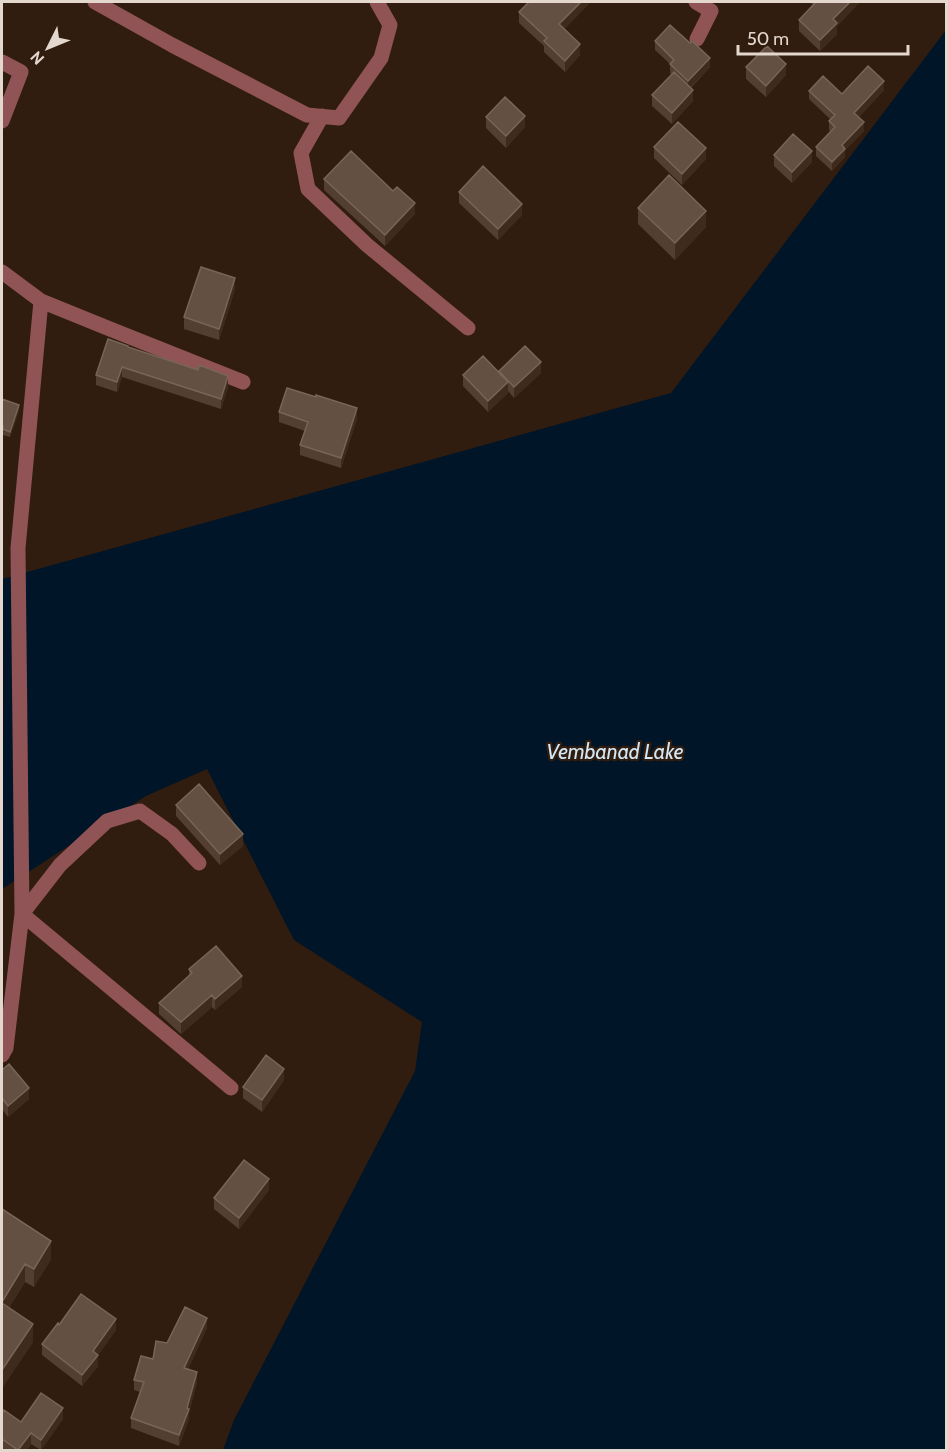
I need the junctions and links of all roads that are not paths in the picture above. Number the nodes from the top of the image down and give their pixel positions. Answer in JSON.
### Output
{"nodes":[{"id":1,"x":95,"y":2,"type":"edge"},
{"id":2,"x":377,"y":2,"type":"edge"},
{"id":3,"x":696,"y":2,"type":"edge"},
{"id":4,"x":698,"y":39,"type":"dead end"},
{"id":5,"x":2,"y":62,"type":"edge"},
{"id":6,"x":322,"y":116,"type":"junction"},
{"id":7,"x":2,"y":121,"type":"edge"},
{"id":8,"x":2,"y":272,"type":"edge"},
{"id":9,"x":41,"y":301,"type":"junction"},
{"id":10,"x":468,"y":328,"type":"dead end"},
{"id":11,"x":243,"y":382,"type":"dead end"},
{"id":12,"x":199,"y":863,"type":"dead end"},
{"id":13,"x":22,"y":914,"type":"junction"},
{"id":14,"x":2,"y":1055,"type":"edge"},
{"id":15,"x":231,"y":1088,"type":"dead end"}],
"edges":[{"from":1,"to":6,"type":"street"},
{"from":2,"to":6,"type":"street"},
{"from":3,"to":4,"type":"street"},
{"from":5,"to":7,"type":"street"},
{"from":6,"to":10,"type":"street"},
{"from":8,"to":9,"type":"street"},
{"from":9,"to":11,"type":"street"},
{"from":9,"to":13,"type":"street"},
{"from":12,"to":13,"type":"street"},
{"from":13,"to":14,"type":"street"},
{"from":13,"to":15,"type":"street"}]}
